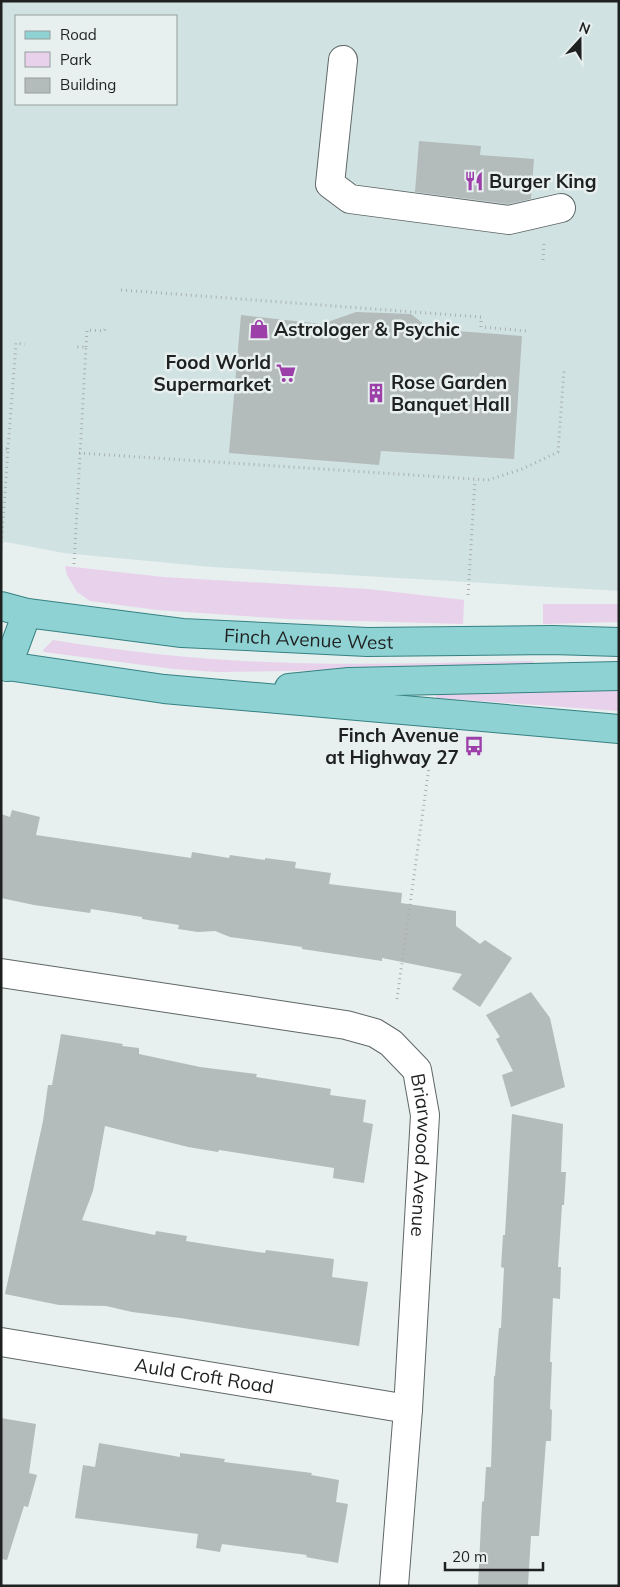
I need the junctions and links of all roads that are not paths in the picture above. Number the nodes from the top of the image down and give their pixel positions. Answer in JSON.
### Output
{"nodes":[{"id":1,"x":344,"y":60,"type":"dead end"},
{"id":2,"x":561,"y":208,"type":"dead end"},
{"id":3,"x":1,"y":606,"type":"edge"},
{"id":4,"x":27,"y":613,"type":"junction"},
{"id":5,"x":619,"y":642,"type":"edge"},
{"id":6,"x":4,"y":666,"type":"edge"},
{"id":7,"x":619,"y":676,"type":"edge"},
{"id":8,"x":227,"y":695,"type":"junction"},
{"id":9,"x":619,"y":729,"type":"edge"},
{"id":10,"x":1,"y":972,"type":"edge"},
{"id":11,"x":1,"y":1342,"type":"edge"},
{"id":12,"x":408,"y":1409,"type":"junction"},
{"id":13,"x":394,"y":1586,"type":"edge"}],
"edges":[{"from":1,"to":2,"type":"street"},
{"from":3,"to":4,"type":"main road","name":"Finch Avenue West"},
{"from":4,"to":5,"type":"main road","name":"Finch Avenue West"},
{"from":4,"to":6,"type":"main road"},
{"from":6,"to":8,"type":"main road"},
{"from":7,"to":8,"type":"main road"},
{"from":8,"to":9,"type":"main road"},
{"from":10,"to":12,"type":"street","name":"Briarwood Avenue"},
{"from":11,"to":12,"type":"street","name":"Auld Croft Road"},
{"from":12,"to":13,"type":"street","name":"Briarwood Avenue"}]}
